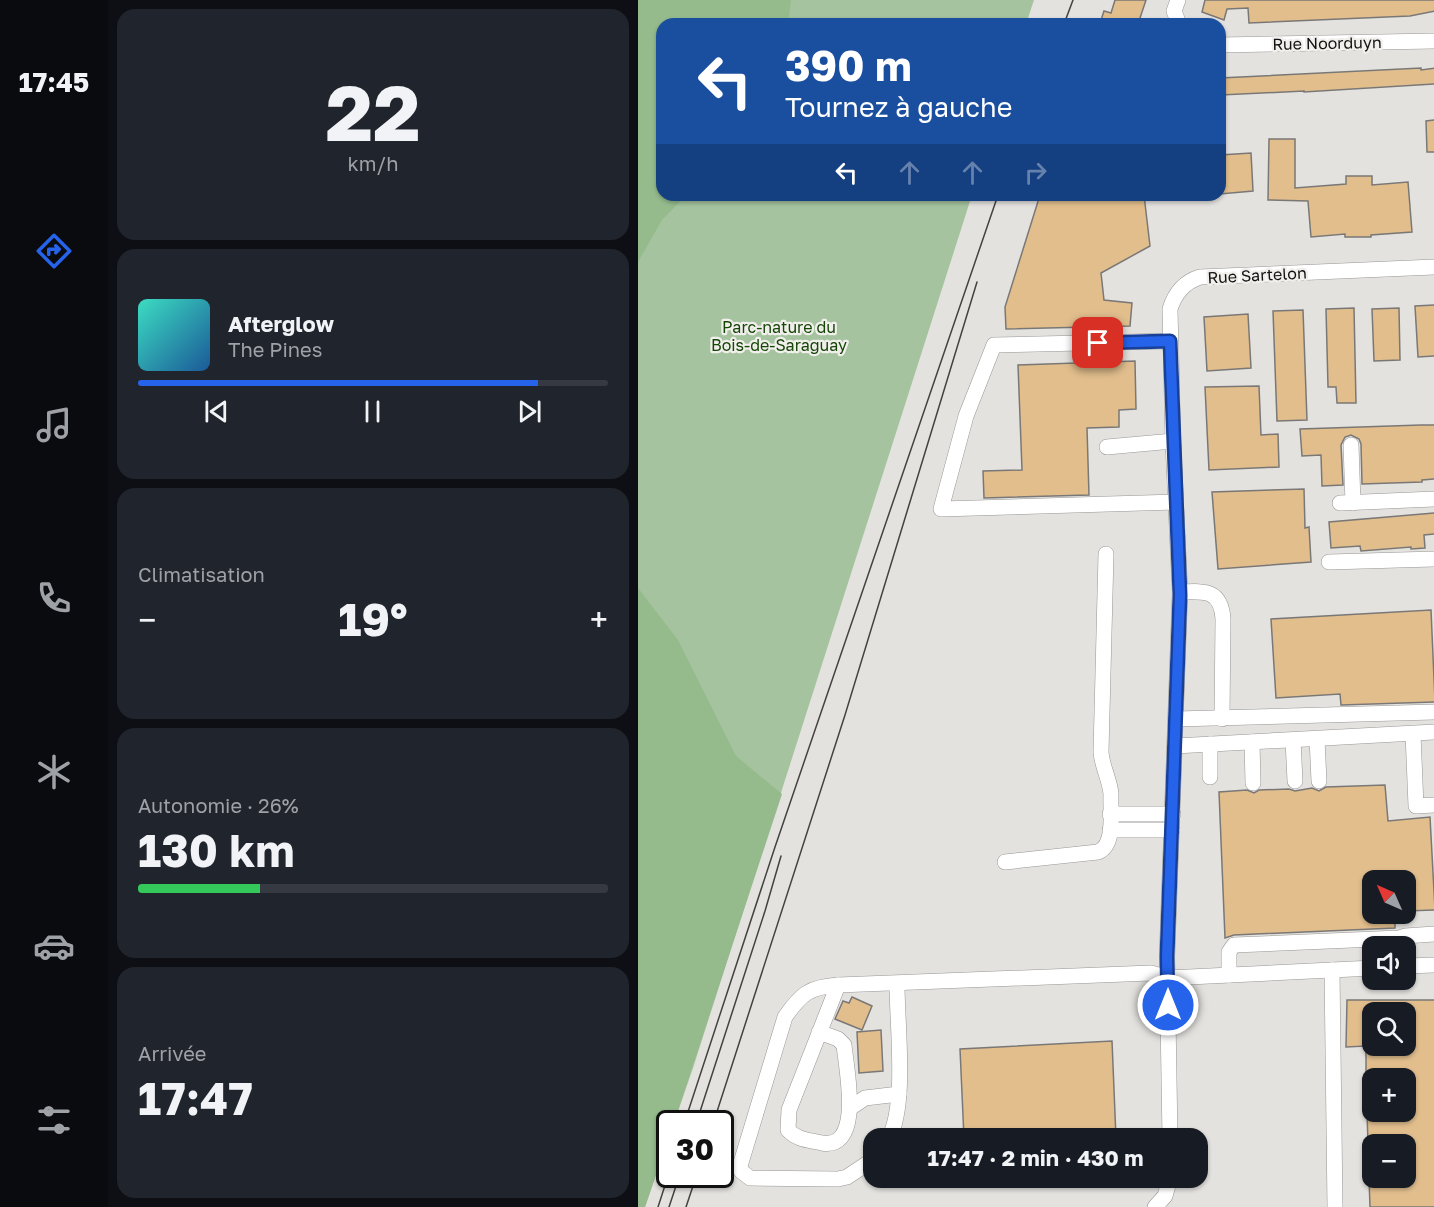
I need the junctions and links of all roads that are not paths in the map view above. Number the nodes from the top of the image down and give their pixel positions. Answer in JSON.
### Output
{"nodes":[{"id":1,"x":1434,"y":40,"type":"edge"},
{"id":2,"x":1226,"y":45,"type":"edge"},
{"id":3,"x":1434,"y":267,"type":"edge"},
{"id":4,"x":1170,"y":341,"type":"junction"},
{"id":5,"x":1173,"y":441,"type":"junction"},
{"id":6,"x":1351,"y":445,"type":"dead end"},
{"id":7,"x":1107,"y":447,"type":"dead end"},
{"id":8,"x":1434,"y":499,"type":"edge"},
{"id":9,"x":1176,"y":502,"type":"junction"},
{"id":10,"x":1106,"y":554,"type":"dead end"},
{"id":11,"x":1434,"y":559,"type":"edge"},
{"id":12,"x":1329,"y":562,"type":"dead end"},
{"id":13,"x":1180,"y":592,"type":"junction"},
{"id":14,"x":1434,"y":712,"type":"edge"},
{"id":15,"x":1176,"y":719,"type":"junction"},
{"id":16,"x":1222,"y":719,"type":"junction"},
{"id":17,"x":1434,"y":732,"type":"edge"},
{"id":18,"x":1413,"y":734,"type":"junction"},
{"id":19,"x":1317,"y":738,"type":"junction"},
{"id":20,"x":1293,"y":740,"type":"junction"},
{"id":21,"x":1252,"y":742,"type":"junction"},
{"id":22,"x":1210,"y":744,"type":"junction"},
{"id":23,"x":1175,"y":746,"type":"junction"},
{"id":24,"x":1210,"y":777,"type":"dead end"},
{"id":25,"x":1295,"y":781,"type":"dead end"},
{"id":26,"x":1319,"y":781,"type":"dead end"},
{"id":27,"x":1253,"y":783,"type":"dead end"},
{"id":28,"x":1434,"y":805,"type":"edge"},
{"id":29,"x":1173,"y":814,"type":"junction"},
{"id":30,"x":1110,"y":822,"type":"junction"},
{"id":31,"x":1172,"y":830,"type":"junction"},
{"id":32,"x":1005,"y":861,"type":"dead end"},
{"id":33,"x":1434,"y":934,"type":"edge"},
{"id":34,"x":1434,"y":965,"type":"edge"},
{"id":35,"x":1416,"y":966,"type":"edge"},
{"id":36,"x":1362,"y":969,"type":"edge"},
{"id":37,"x":1332,"y":970,"type":"junction"},
{"id":38,"x":1229,"y":975,"type":"junction"},
{"id":39,"x":1168,"y":978,"type":"junction"},
{"id":40,"x":897,"y":984,"type":"junction"},
{"id":41,"x":838,"y":986,"type":"junction"},
{"id":42,"x":819,"y":1032,"type":"junction"},
{"id":43,"x":899,"y":1094,"type":"junction"},
{"id":44,"x":850,"y":1108,"type":"junction"},
{"id":45,"x":893,"y":1128,"type":"edge"},
{"id":46,"x":1170,"y":1128,"type":"edge"},
{"id":47,"x":863,"y":1166,"type":"edge"},
{"id":48,"x":1167,"y":1188,"type":"edge"},
{"id":49,"x":1155,"y":1207,"type":"edge"},
{"id":50,"x":1335,"y":1207,"type":"edge"}],
"edges":[{"from":1,"to":2,"type":"street","name":"Rue Noorduyn"},
{"from":3,"to":4,"type":"street","name":"Rue Sartelon"},
{"from":4,"to":5,"type":"street","name":"Rue Sartelon"},
{"from":4,"to":9,"type":"street"},
{"from":5,"to":7,"type":"street"},
{"from":5,"to":9,"type":"street","name":"Rue Sartelon"},
{"from":6,"to":8,"type":"street"},
{"from":9,"to":13,"type":"street","name":"Rue Sartelon"},
{"from":10,"to":30,"type":"street"},
{"from":11,"to":12,"type":"street"},
{"from":13,"to":15,"type":"street","name":"Rue Sartelon"},
{"from":13,"to":16,"type":"street"},
{"from":14,"to":16,"type":"street"},
{"from":15,"to":16,"type":"street"},
{"from":15,"to":23,"type":"street","name":"Rue Sartelon"},
{"from":17,"to":18,"type":"street"},
{"from":18,"to":19,"type":"street"},
{"from":18,"to":28,"type":"street"},
{"from":19,"to":20,"type":"street"},
{"from":19,"to":26,"type":"street"},
{"from":20,"to":21,"type":"street"},
{"from":20,"to":25,"type":"street"},
{"from":21,"to":22,"type":"street"},
{"from":21,"to":27,"type":"street"},
{"from":22,"to":23,"type":"street"},
{"from":22,"to":24,"type":"street"},
{"from":23,"to":29,"type":"street","name":"Rue Sartelon"},
{"from":29,"to":30,"type":"street"},
{"from":29,"to":31,"type":"street","name":"Rue Sartelon"},
{"from":30,"to":31,"type":"street"},
{"from":30,"to":32,"type":"street"},
{"from":31,"to":39,"type":"street","name":"Rue Sartelon"},
{"from":33,"to":38,"type":"street"},
{"from":34,"to":35,"type":"street"},
{"from":36,"to":37,"type":"street"},
{"from":37,"to":38,"type":"street"},
{"from":37,"to":50,"type":"street"},
{"from":38,"to":39,"type":"street"},
{"from":39,"to":40,"type":"street"},
{"from":39,"to":46,"type":"street","name":"Rue Sartelon"},
{"from":40,"to":41,"type":"street"},
{"from":40,"to":43,"type":"street"},
{"from":41,"to":42,"type":"street"},
{"from":41,"to":47,"type":"street"},
{"from":42,"to":44,"type":"street"},
{"from":42,"to":44,"type":"street"},
{"from":43,"to":44,"type":"street"},
{"from":43,"to":45,"type":"street"},
{"from":48,"to":49,"type":"street"}]}
